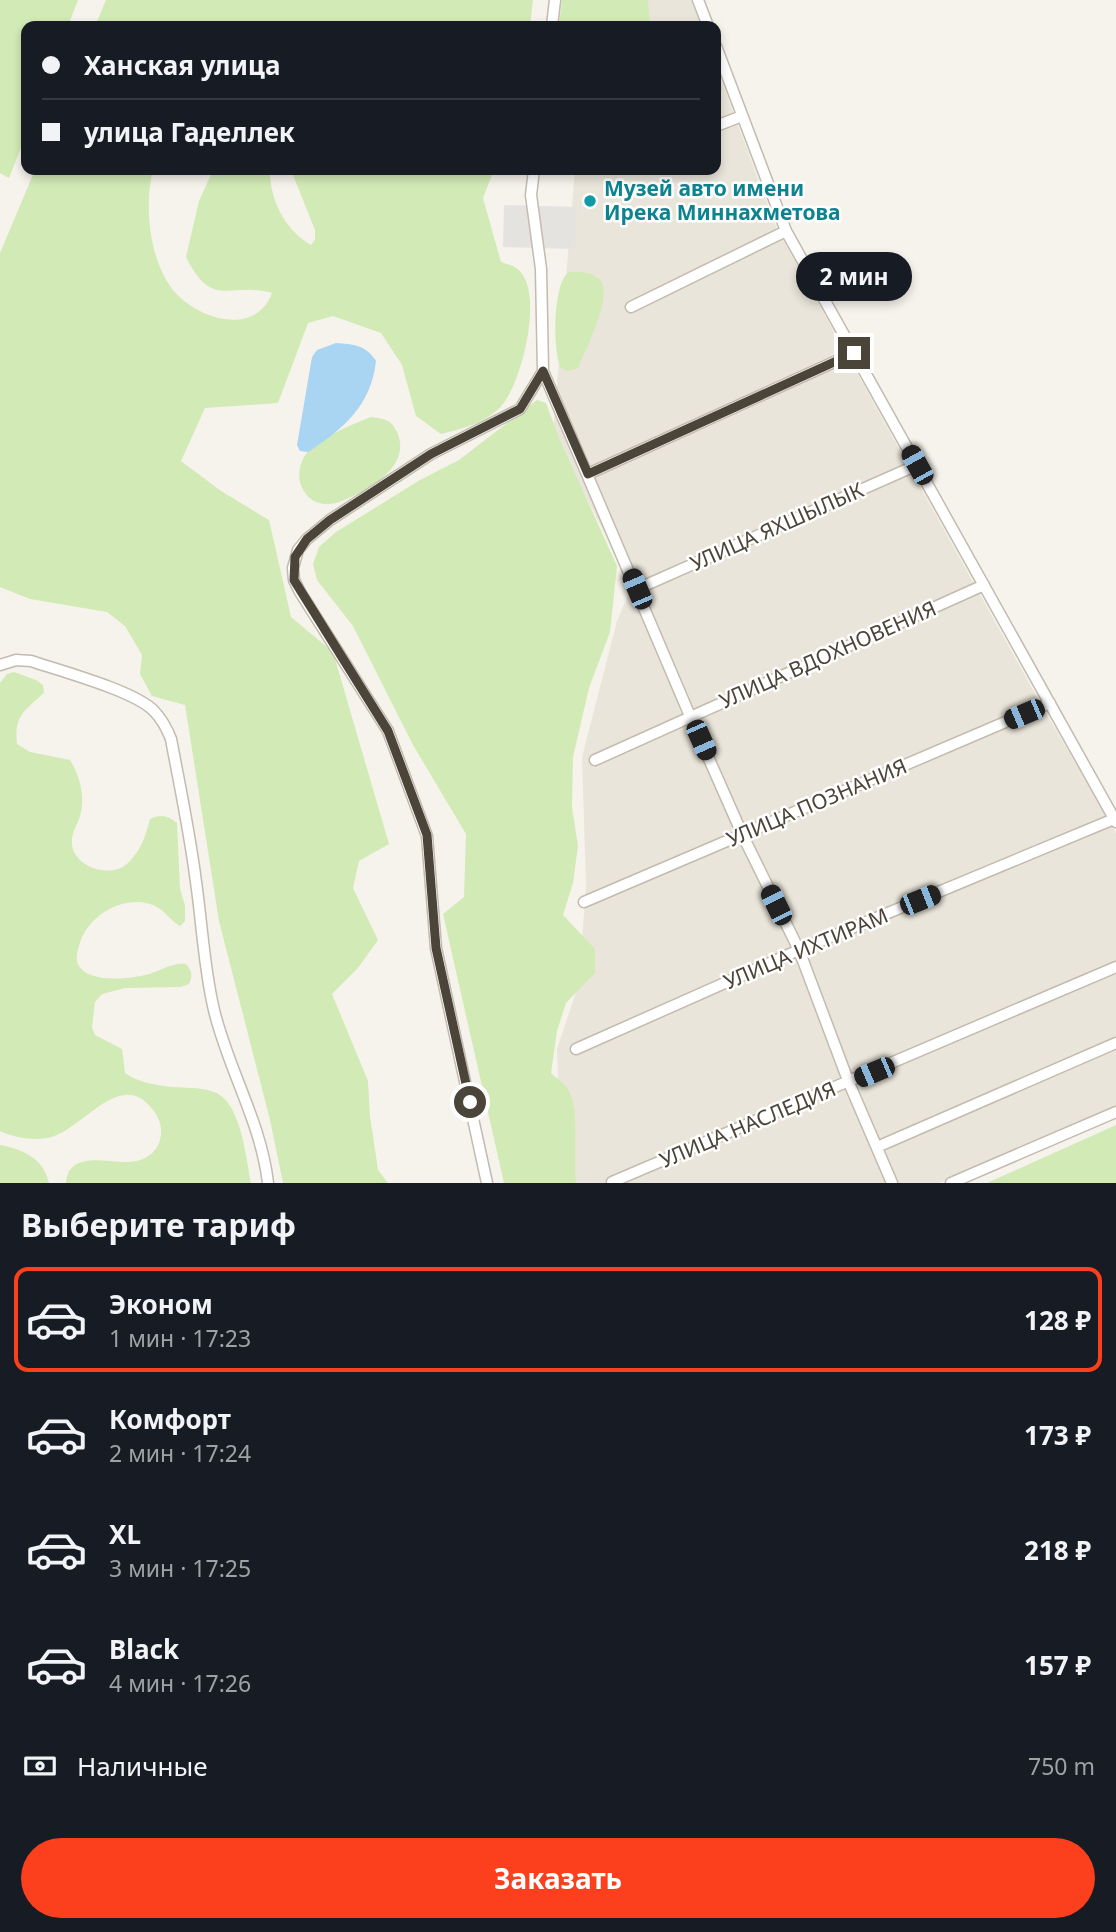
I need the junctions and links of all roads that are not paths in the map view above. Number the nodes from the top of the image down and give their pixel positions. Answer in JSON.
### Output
{"nodes":[{"id":1,"x":555,"y":0,"type":"edge"},
{"id":2,"x":698,"y":0,"type":"edge"},
{"id":3,"x":553,"y":21,"type":"edge"},
{"id":4,"x":706,"y":21,"type":"edge"},
{"id":5,"x":721,"y":60,"type":"edge"},
{"id":6,"x":742,"y":116,"type":"junction"},
{"id":7,"x":721,"y":124,"type":"edge"},
{"id":8,"x":533,"y":175,"type":"edge"},
{"id":9,"x":786,"y":230,"type":"junction"},
{"id":10,"x":631,"y":307,"type":"dead end"},
{"id":11,"x":854,"y":353,"type":"junction"},
{"id":12,"x":543,"y":371,"type":"junction"},
{"id":13,"x":917,"y":465,"type":"junction"},
{"id":14,"x":588,"y":474,"type":"junction"},
{"id":15,"x":984,"y":585,"type":"junction"},
{"id":16,"x":637,"y":589,"type":"junction"},
{"id":17,"x":0,"y":665,"type":"edge"},
{"id":18,"x":1050,"y":703,"type":"junction"},
{"id":19,"x":690,"y":716,"type":"junction"},
{"id":20,"x":595,"y":760,"type":"dead end"},
{"id":21,"x":1115,"y":820,"type":"edge"},
{"id":22,"x":743,"y":835,"type":"junction"},
{"id":23,"x":584,"y":902,"type":"dead end"},
{"id":24,"x":799,"y":950,"type":"junction"},
{"id":25,"x":1116,"y":967,"type":"edge"},
{"id":26,"x":1116,"y":1042,"type":"edge"},
{"id":27,"x":576,"y":1049,"type":"dead end"},
{"id":28,"x":849,"y":1083,"type":"junction"},
{"id":29,"x":1116,"y":1112,"type":"edge"},
{"id":30,"x":877,"y":1147,"type":"junction"},
{"id":31,"x":612,"y":1182,"type":"edge"},
{"id":32,"x":268,"y":1183,"type":"edge"},
{"id":33,"x":487,"y":1183,"type":"edge"},
{"id":34,"x":892,"y":1183,"type":"edge"},
{"id":35,"x":951,"y":1183,"type":"edge"}],
"edges":[{"from":1,"to":3,"type":"street"},
{"from":2,"to":4,"type":"street"},
{"from":5,"to":6,"type":"street"},
{"from":6,"to":7,"type":"street"},
{"from":6,"to":9,"type":"street"},
{"from":8,"to":12,"type":"street"},
{"from":9,"to":10,"type":"street"},
{"from":9,"to":11,"type":"street"},
{"from":11,"to":13,"type":"street"},
{"from":11,"to":14,"type":"street"},
{"from":12,"to":14,"type":"street"},
{"from":12,"to":33,"type":"street"},
{"from":13,"to":15,"type":"street"},
{"from":13,"to":16,"type":"street","name":"УЛИЦА ЯХШЫЛЫК"},
{"from":14,"to":16,"type":"street"},
{"from":15,"to":18,"type":"street"},
{"from":15,"to":19,"type":"street","name":"УЛИЦА ВДОХНОВЕНИЯ"},
{"from":16,"to":19,"type":"street"},
{"from":17,"to":32,"type":"street"},
{"from":18,"to":21,"type":"street"},
{"from":18,"to":22,"type":"street","name":"УЛИЦА ПОЗНАНИЯ"},
{"from":19,"to":20,"type":"street","name":"УЛИЦА ВДОХНОВЕНИЯ"},
{"from":19,"to":22,"type":"street"},
{"from":21,"to":24,"type":"street","name":"УЛИЦА ИХТИРАМ"},
{"from":22,"to":23,"type":"street","name":"УЛИЦА ПОЗНАНИЯ"},
{"from":22,"to":24,"type":"street"},
{"from":24,"to":27,"type":"street","name":"УЛИЦА ИХТИРАМ"},
{"from":24,"to":28,"type":"street"},
{"from":25,"to":28,"type":"street","name":"УЛИЦА НАСЛЕДИЯ"},
{"from":26,"to":30,"type":"street"},
{"from":28,"to":30,"type":"street"},
{"from":28,"to":31,"type":"street","name":"УЛИЦА НАСЛЕДИЯ"},
{"from":29,"to":35,"type":"street"},
{"from":30,"to":34,"type":"street"}]}
